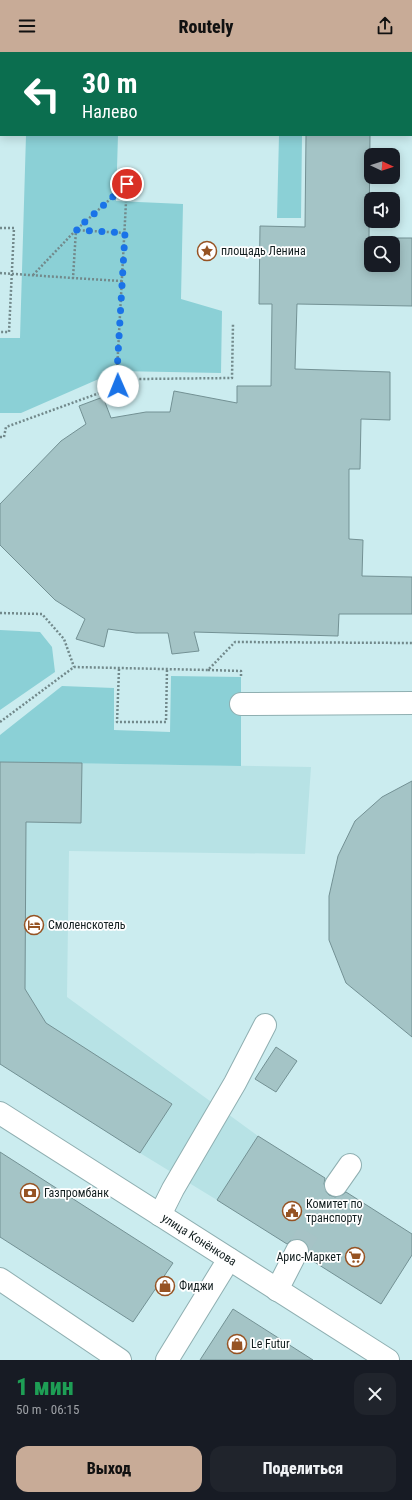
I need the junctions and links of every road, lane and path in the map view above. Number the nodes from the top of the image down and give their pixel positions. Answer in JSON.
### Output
{"nodes":[{"id":1,"x":127,"y":184,"type":"dead end"},
{"id":2,"x":126,"y":202,"type":"dead end"},
{"id":3,"x":0,"y":228,"type":"edge"},
{"id":4,"x":76,"y":230,"type":"junction"},
{"id":5,"x":125,"y":233,"type":"junction"},
{"id":6,"x":0,"y":273,"type":"edge"},
{"id":7,"x":12,"y":273,"type":"junction"},
{"id":8,"x":33,"y":275,"type":"junction"},
{"id":9,"x":73,"y":278,"type":"junction"},
{"id":10,"x":122,"y":281,"type":"junction"},
{"id":11,"x":233,"y":324,"type":"dead end"},
{"id":12,"x":0,"y":332,"type":"edge"},
{"id":13,"x":118,"y":386,"type":"junction"},
{"id":14,"x":0,"y":437,"type":"edge"},
{"id":15,"x":0,"y":613,"type":"edge"},
{"id":16,"x":412,"y":643,"type":"edge"},
{"id":17,"x":74,"y":667,"type":"junction"},
{"id":18,"x":119,"y":669,"type":"junction"},
{"id":19,"x":167,"y":669,"type":"junction"},
{"id":20,"x":412,"y":703,"type":"edge"},
{"id":21,"x":241,"y":704,"type":"dead end"},
{"id":22,"x":0,"y":722,"type":"edge"},
{"id":23,"x":265,"y":1025,"type":"dead end"},
{"id":24,"x":5,"y":1117,"type":"edge"},
{"id":25,"x":350,"y":1165,"type":"dead end"},
{"id":26,"x":336,"y":1185,"type":"tunnel mouth"},
{"id":27,"x":160,"y":1215,"type":"junction"},
{"id":28,"x":297,"y":1251,"type":"tunnel mouth"},
{"id":29,"x":229,"y":1260,"type":"junction"},
{"id":30,"x":0,"y":1279,"type":"edge"},
{"id":31,"x":277,"y":1290,"type":"junction"},
{"id":32,"x":120,"y":1360,"type":"edge"},
{"id":33,"x":167,"y":1360,"type":"edge"},
{"id":34,"x":388,"y":1360,"type":"edge"}],
"edges":[{"from":1,"to":4,"type":"path"},
{"from":2,"to":5,"type":"path"},
{"from":3,"to":7,"type":"path"},
{"from":4,"to":5,"type":"path"},
{"from":4,"to":8,"type":"path"},
{"from":4,"to":9,"type":"path"},
{"from":5,"to":10,"type":"path"},
{"from":6,"to":7,"type":"path"},
{"from":7,"to":8,"type":"path"},
{"from":7,"to":12,"type":"path"},
{"from":8,"to":9,"type":"path"},
{"from":9,"to":10,"type":"path"},
{"from":10,"to":13,"type":"path"},
{"from":11,"to":13,"type":"path"},
{"from":13,"to":14,"type":"path"},
{"from":15,"to":17,"type":"path"},
{"from":16,"to":19,"type":"path"},
{"from":17,"to":18,"type":"path"},
{"from":17,"to":22,"type":"path"},
{"from":18,"to":19,"type":"path"},
{"from":18,"to":19,"type":"path"},
{"from":20,"to":21,"type":"street"},
{"from":23,"to":27,"type":"street"},
{"from":24,"to":27,"type":"street","name":"улица Конёнкова"},
{"from":25,"to":26,"type":"street"},
{"from":27,"to":29,"type":"street","name":"улица Конёнкова"},
{"from":28,"to":31,"type":"street"},
{"from":29,"to":31,"type":"street","name":"улица Конёнкова"},
{"from":29,"to":33,"type":"street"},
{"from":30,"to":32,"type":"street"},
{"from":31,"to":34,"type":"street","name":"улица Конёнкова"}]}
